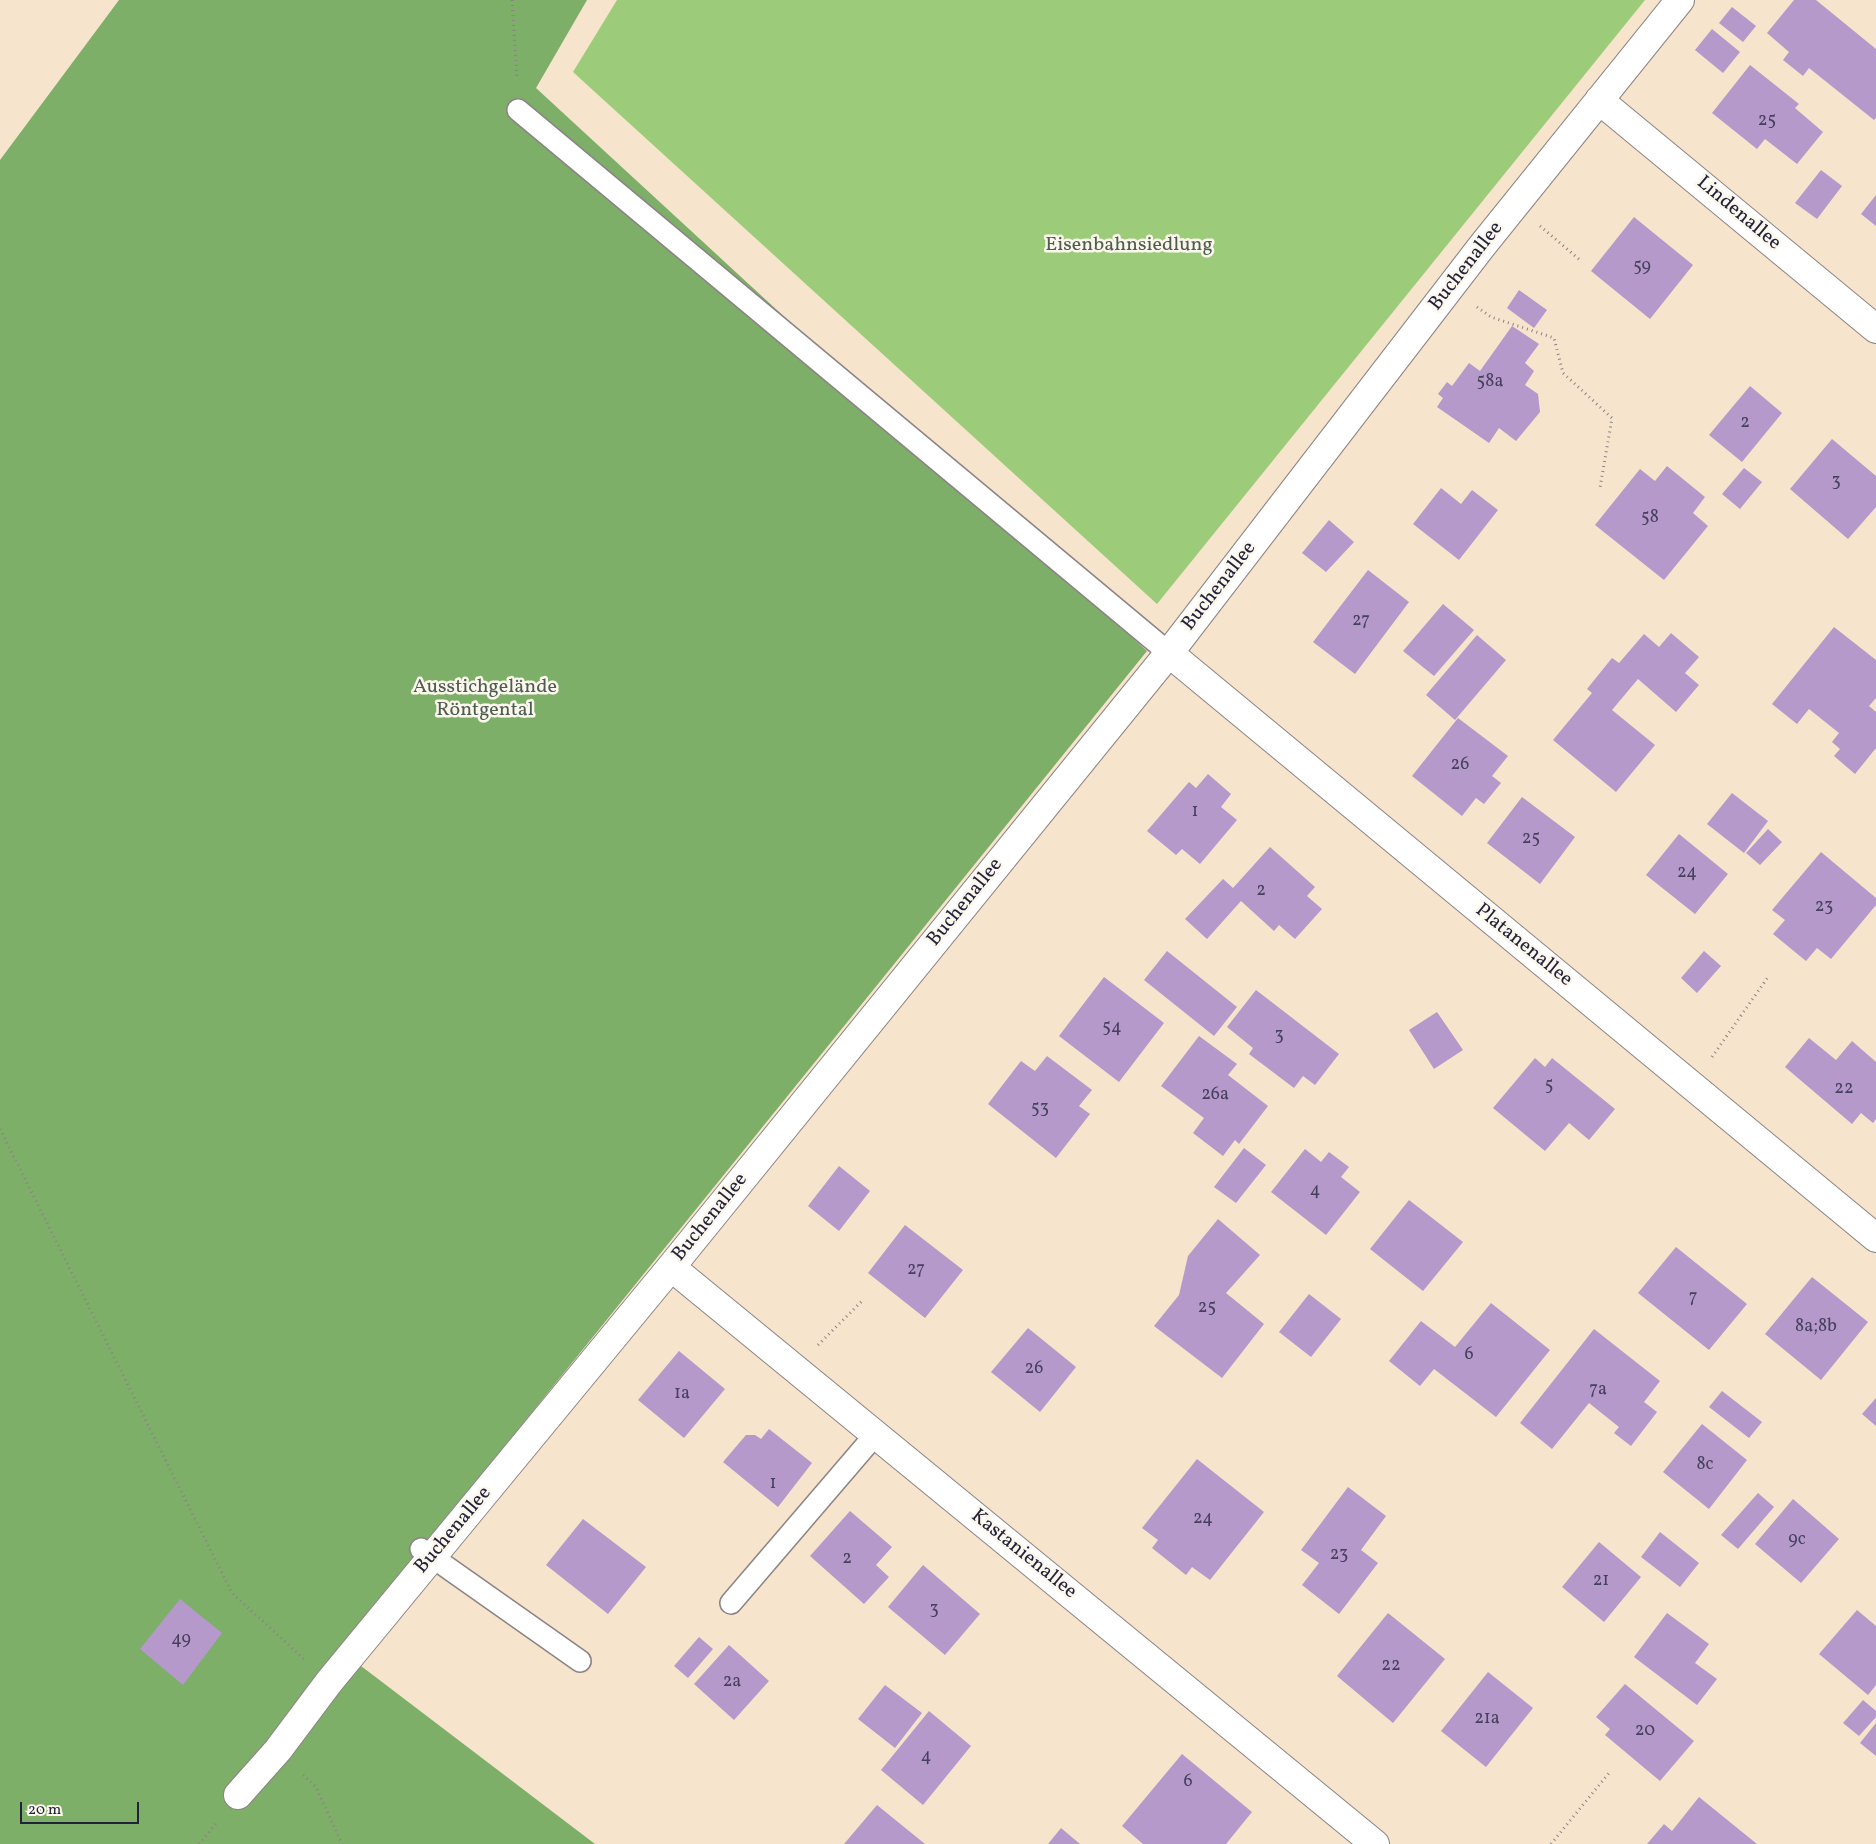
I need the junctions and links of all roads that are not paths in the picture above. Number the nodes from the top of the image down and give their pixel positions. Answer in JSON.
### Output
{"nodes":[{"id":1,"x":1680,"y":0,"type":"edge"},
{"id":2,"x":1599,"y":100,"type":"junction"},
{"id":3,"x":518,"y":110,"type":"road end"},
{"id":4,"x":1876,"y":329,"type":"edge"},
{"id":5,"x":1169,"y":653,"type":"junction"},
{"id":6,"x":1876,"y":1238,"type":"edge"},
{"id":7,"x":671,"y":1267,"type":"junction"},
{"id":8,"x":875,"y":1435,"type":"junction"},
{"id":9,"x":427,"y":1553,"type":"junction"},
{"id":10,"x":731,"y":1603,"type":"dead end"},
{"id":11,"x":580,"y":1660,"type":"dead end"},
{"id":12,"x":238,"y":1795,"type":"dead end"},
{"id":13,"x":1375,"y":1844,"type":"edge"}],
"edges":[{"from":1,"to":2,"type":"street","name":"Buchenallee"},
{"from":2,"to":4,"type":"street","name":"Lindenallee"},
{"from":2,"to":5,"type":"street","name":"Buchenallee"},
{"from":3,"to":5,"type":"lane"},
{"from":5,"to":6,"type":"street","name":"Platanenallee"},
{"from":5,"to":7,"type":"street","name":"Buchenallee"},
{"from":7,"to":8,"type":"street","name":"Kastanienallee"},
{"from":7,"to":9,"type":"street","name":"Buchenallee"},
{"from":8,"to":10,"type":"lane"},
{"from":8,"to":13,"type":"street","name":"Kastanienallee"},
{"from":9,"to":11,"type":"lane"},
{"from":9,"to":12,"type":"street","name":"Buchenallee"}]}
